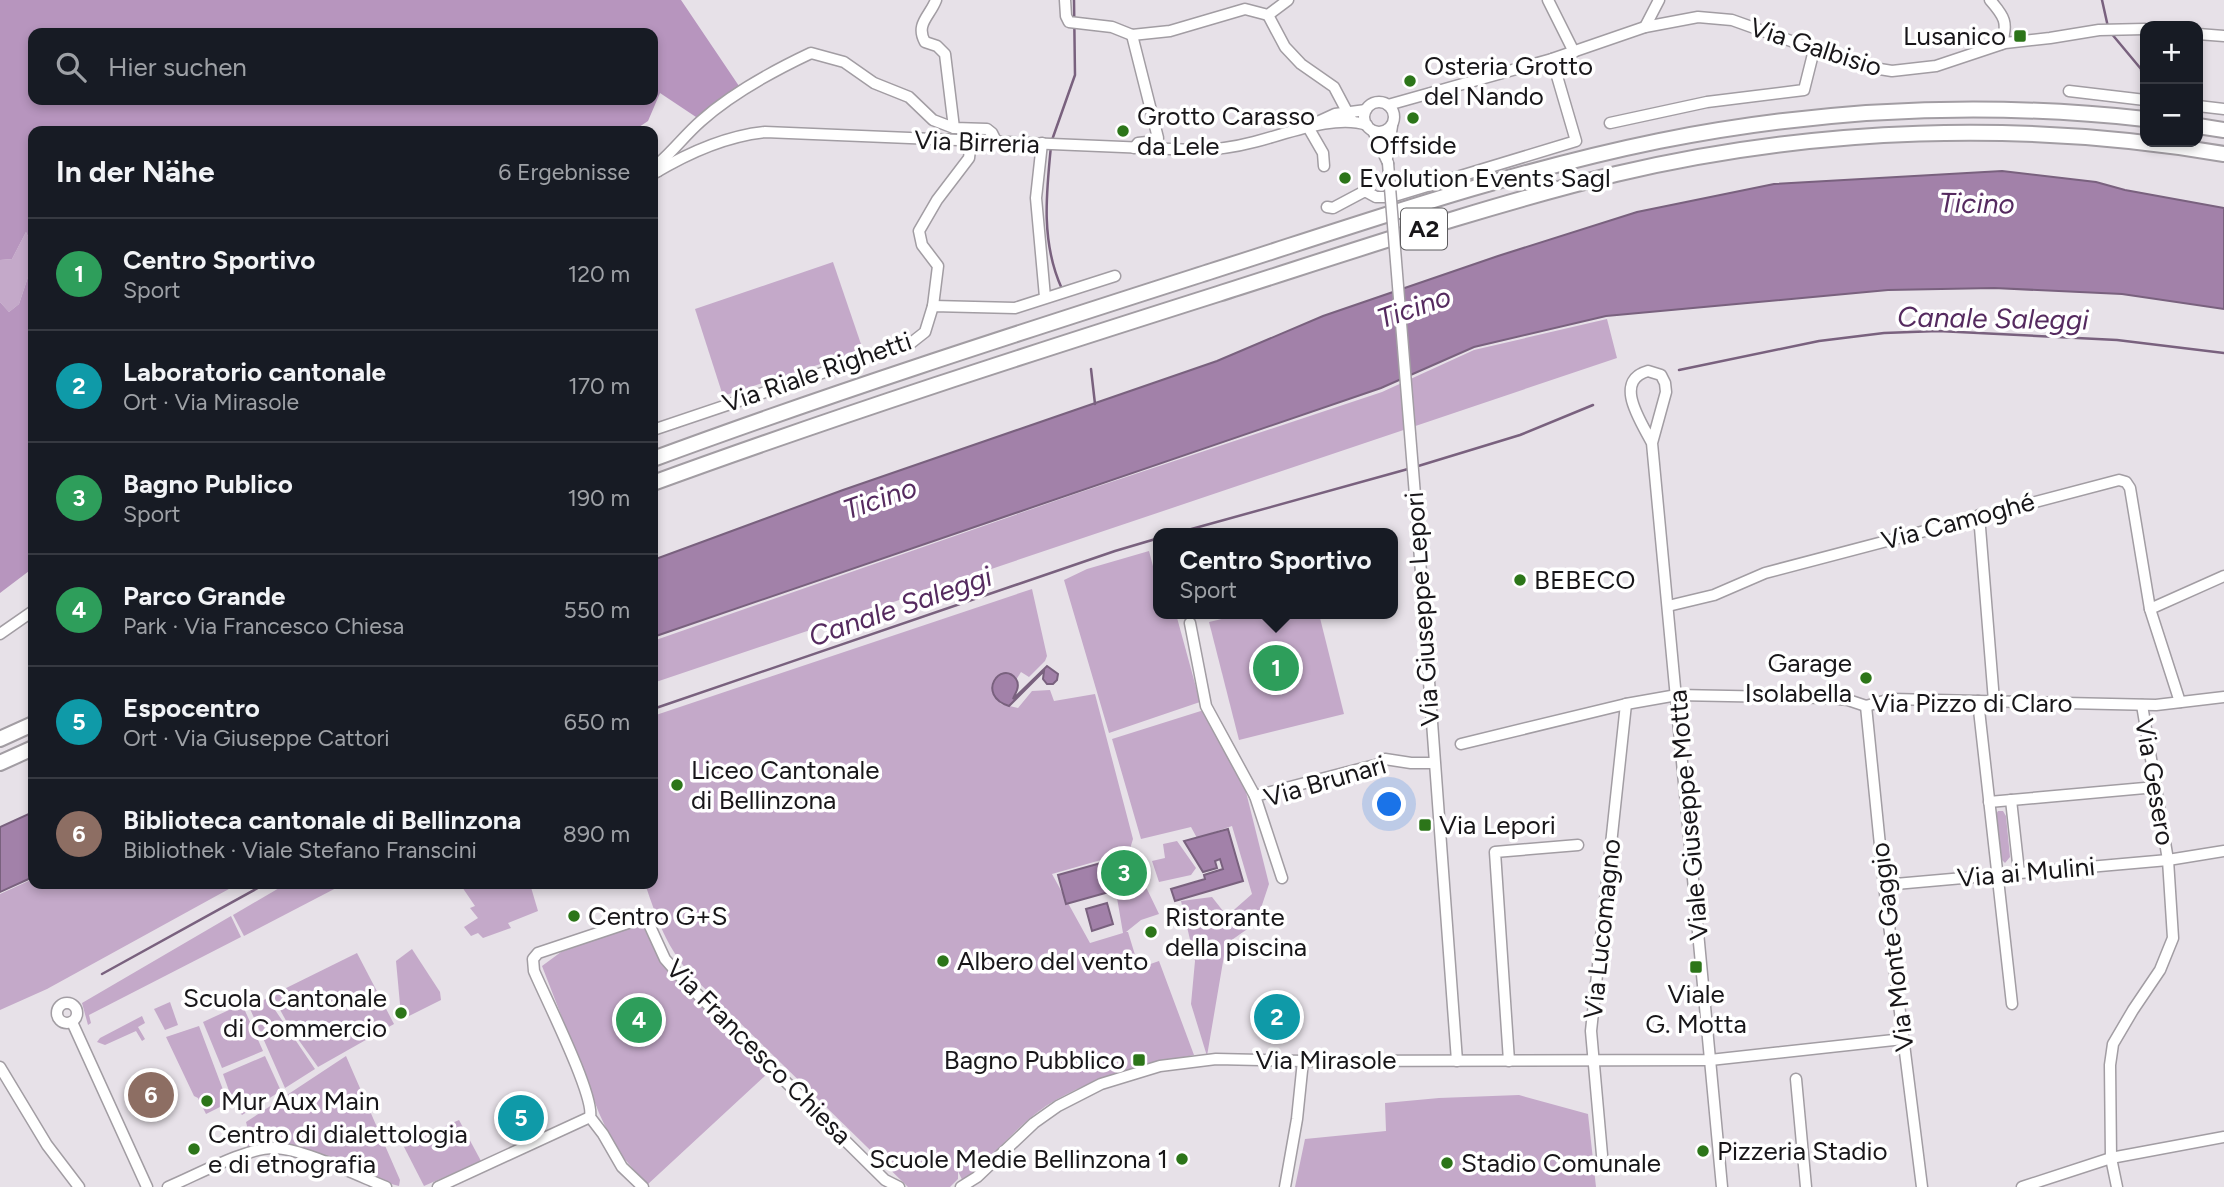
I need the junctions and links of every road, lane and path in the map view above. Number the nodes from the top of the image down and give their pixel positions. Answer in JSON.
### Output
{"nodes":[{"id":1,"x":936,"y":0,"type":"edge"},
{"id":2,"x":1065,"y":0,"type":"edge"},
{"id":3,"x":1288,"y":0,"type":"edge"},
{"id":4,"x":1548,"y":0,"type":"edge"},
{"id":5,"x":1659,"y":0,"type":"edge"},
{"id":6,"x":1990,"y":0,"type":"edge"},
{"id":7,"x":1249,"y":5,"type":"edge"},
{"id":8,"x":1268,"y":15,"type":"junction"},
{"id":9,"x":1645,"y":27,"type":"junction"},
{"id":10,"x":2140,"y":29,"type":"edge"},
{"id":11,"x":2203,"y":34,"type":"edge"},
{"id":12,"x":1132,"y":35,"type":"junction"},
{"id":13,"x":2224,"y":36,"type":"edge"},
{"id":14,"x":2001,"y":44,"type":"junction"},
{"id":15,"x":1814,"y":50,"type":"junction"},
{"id":16,"x":1574,"y":52,"type":"junction"},
{"id":17,"x":1552,"y":60,"type":"junction"},
{"id":18,"x":2069,"y":91,"type":"dead end"},
{"id":19,"x":1409,"y":99,"type":"junction"},
{"id":20,"x":2140,"y":99,"type":"edge"},
{"id":21,"x":1388,"y":105,"type":"junction"},
{"id":22,"x":2203,"y":107,"type":"edge"},
{"id":23,"x":2224,"y":109,"type":"edge"},
{"id":24,"x":1366,"y":110,"type":"junction"},
{"id":25,"x":1350,"y":116,"type":"junction"},
{"id":26,"x":2140,"y":119,"type":"edge"},
{"id":27,"x":1393,"y":121,"type":"junction"},
{"id":28,"x":1610,"y":123,"type":"dead end"},
{"id":29,"x":1308,"y":127,"type":"junction"},
{"id":30,"x":2203,"y":127,"type":"edge"},
{"id":31,"x":954,"y":128,"type":"junction"},
{"id":32,"x":1370,"y":128,"type":"junction"},
{"id":33,"x":2224,"y":131,"type":"edge"},
{"id":34,"x":971,"y":141,"type":"junction"},
{"id":35,"x":996,"y":141,"type":"junction"},
{"id":36,"x":1045,"y":144,"type":"junction"},
{"id":37,"x":1134,"y":148,"type":"junction"},
{"id":38,"x":2224,"y":154,"type":"edge"},
{"id":39,"x":1387,"y":161,"type":"junction"},
{"id":40,"x":658,"y":166,"type":"edge"},
{"id":41,"x":1324,"y":166,"type":"dead end"},
{"id":42,"x":658,"y":172,"type":"edge"},
{"id":43,"x":1327,"y":208,"type":"dead end"},
{"id":44,"x":1115,"y":276,"type":"dead end"},
{"id":45,"x":1045,"y":298,"type":"junction"},
{"id":46,"x":933,"y":306,"type":"junction"},
{"id":47,"x":658,"y":428,"type":"edge"},
{"id":48,"x":1653,"y":443,"type":"junction"},
{"id":49,"x":658,"y":457,"type":"edge"},
{"id":50,"x":658,"y":481,"type":"edge"},
{"id":51,"x":1979,"y":515,"type":"junction"},
{"id":52,"x":2224,"y":576,"type":"edge"},
{"id":53,"x":1668,"y":606,"type":"junction"},
{"id":54,"x":2150,"y":609,"type":"junction"},
{"id":55,"x":28,"y":614,"type":"edge"},
{"id":56,"x":1190,"y":624,"type":"dead end"},
{"id":57,"x":0,"y":634,"type":"edge"},
{"id":58,"x":1677,"y":695,"type":"junction"},
{"id":59,"x":2224,"y":697,"type":"edge"},
{"id":60,"x":1978,"y":701,"type":"junction"},
{"id":61,"x":1994,"y":701,"type":"junction"},
{"id":62,"x":2180,"y":702,"type":"junction"},
{"id":63,"x":1626,"y":704,"type":"junction"},
{"id":64,"x":2142,"y":705,"type":"junction"},
{"id":65,"x":1866,"y":706,"type":"junction"},
{"id":66,"x":28,"y":726,"type":"edge"},
{"id":67,"x":0,"y":739,"type":"edge"},
{"id":68,"x":1461,"y":744,"type":"dead end"},
{"id":69,"x":28,"y":750,"type":"edge"},
{"id":70,"x":0,"y":763,"type":"edge"},
{"id":71,"x":1434,"y":763,"type":"junction"},
{"id":72,"x":2156,"y":787,"type":"junction"},
{"id":73,"x":1255,"y":796,"type":"junction"},
{"id":74,"x":2011,"y":800,"type":"junction"},
{"id":75,"x":1989,"y":802,"type":"junction"},
{"id":76,"x":1578,"y":845,"type":"dead end"},
{"id":77,"x":2224,"y":851,"type":"edge"},
{"id":78,"x":2168,"y":860,"type":"junction"},
{"id":79,"x":2019,"y":872,"type":"junction"},
{"id":80,"x":1997,"y":874,"type":"junction"},
{"id":81,"x":1282,"y":878,"type":"dead end"},
{"id":82,"x":1884,"y":885,"type":"junction"},
{"id":83,"x":2012,"y":1004,"type":"dead end"},
{"id":84,"x":72,"y":1022,"type":"dead end"},
{"id":85,"x":1903,"y":1040,"type":"junction"},
{"id":86,"x":1710,"y":1060,"type":"junction"},
{"id":87,"x":1303,"y":1061,"type":"junction"},
{"id":88,"x":1457,"y":1061,"type":"junction"},
{"id":89,"x":1509,"y":1061,"type":"junction"},
{"id":90,"x":1593,"y":1061,"type":"junction"},
{"id":91,"x":0,"y":1067,"type":"edge"},
{"id":92,"x":1796,"y":1079,"type":"dead end"},
{"id":93,"x":590,"y":1117,"type":"junction"},
{"id":94,"x":2224,"y":1138,"type":"edge"},
{"id":95,"x":1602,"y":1155,"type":"dead end"},
{"id":96,"x":2111,"y":1158,"type":"junction"},
{"id":97,"x":976,"y":1177,"type":"junction"},
{"id":98,"x":887,"y":1183,"type":"edge"},
{"id":99,"x":79,"y":1187,"type":"edge"},
{"id":100,"x":147,"y":1187,"type":"edge"},
{"id":101,"x":168,"y":1187,"type":"edge"},
{"id":102,"x":386,"y":1187,"type":"edge"},
{"id":103,"x":438,"y":1187,"type":"edge"},
{"id":104,"x":643,"y":1187,"type":"edge"},
{"id":105,"x":899,"y":1187,"type":"edge"},
{"id":106,"x":961,"y":1187,"type":"edge"},
{"id":107,"x":971,"y":1187,"type":"edge"},
{"id":108,"x":1284,"y":1187,"type":"edge"},
{"id":109,"x":1722,"y":1187,"type":"edge"},
{"id":110,"x":1806,"y":1187,"type":"edge"},
{"id":111,"x":1922,"y":1187,"type":"edge"},
{"id":112,"x":2022,"y":1187,"type":"edge"},
{"id":113,"x":2117,"y":1187,"type":"edge"}],
"edges":[{"from":1,"to":31,"type":"street"},
{"from":2,"to":12,"type":"street"},
{"from":3,"to":8,"type":"street"},
{"from":4,"to":16,"type":"street"},
{"from":5,"to":9,"type":"street"},
{"from":6,"to":14,"type":"street"},
{"from":7,"to":8,"type":"street"},
{"from":7,"to":12,"type":"street"},
{"from":8,"to":25,"type":"street"},
{"from":9,"to":15,"type":"street","name":"Via Galbisio"},
{"from":9,"to":16,"type":"street","name":"Via Galbisio"},
{"from":10,"to":14,"type":"street","name":"Via Galbisio"},
{"from":11,"to":13,"type":"street"},
{"from":12,"to":37,"type":"street"},
{"from":14,"to":15,"type":"street","name":"Via Galbisio"},
{"from":15,"to":28,"type":"street"},
{"from":16,"to":17,"type":"street","name":"Via Galbisio"},
{"from":17,"to":19,"type":"street","name":"Via Galbisio"},
{"from":17,"to":43,"type":"street"},
{"from":18,"to":20,"type":"street"},
{"from":19,"to":21,"type":"street","name":"Via Galbisio"},
{"from":19,"to":27,"type":"street"},
{"from":21,"to":24,"type":"street"},
{"from":21,"to":27,"type":"street"},
{"from":22,"to":23,"type":"street"},
{"from":24,"to":25,"type":"street","name":"Via Birreria"},
{"from":24,"to":32,"type":"street"},
{"from":25,"to":29,"type":"street","name":"Via Birreria"},
{"from":25,"to":32,"type":"street","name":"Via Birreria"},
{"from":26,"to":49,"type":"highway","number":"A2"},
{"from":27,"to":32,"type":"street"},
{"from":27,"to":39,"type":"street","name":"Via Giuseppe Lepori"},
{"from":29,"to":37,"type":"street","name":"Via Birreria"},
{"from":29,"to":41,"type":"street"},
{"from":30,"to":33,"type":"highway"},
{"from":31,"to":35,"type":"street"},
{"from":31,"to":40,"type":"street"},
{"from":32,"to":39,"type":"street","name":"Via Giuseppe Lepori"},
{"from":34,"to":35,"type":"street","name":"Via Birreria"},
{"from":34,"to":42,"type":"street","name":"Via Birreria"},
{"from":34,"to":46,"type":"street"},
{"from":35,"to":36,"type":"street","name":"Via Birreria"},
{"from":36,"to":37,"type":"street","name":"Via Birreria"},
{"from":36,"to":45,"type":"street"},
{"from":38,"to":50,"type":"highway","number":"A2"},
{"from":39,"to":71,"type":"street","name":"Via Giuseppe Lepori","bridge":true},
{"from":44,"to":45,"type":"street","name":"Via Riale Righetti"},
{"from":45,"to":46,"type":"street","name":"Via Riale Righetti"},
{"from":46,"to":47,"type":"street","name":"Via Riale Righetti"},
{"from":48,"to":48,"type":"street","name":"Viale Giuseppe Motta"},
{"from":48,"to":53,"type":"street","name":"Viale Giuseppe Motta"},
{"from":51,"to":53,"type":"street","name":"Via Camoghé"},
{"from":51,"to":54,"type":"street","name":"Via Camoghé"},
{"from":51,"to":61,"type":"street"},
{"from":52,"to":54,"type":"street"},
{"from":53,"to":58,"type":"street","name":"Viale Giuseppe Motta"},
{"from":54,"to":62,"type":"street"},
{"from":55,"to":57,"type":"street"},
{"from":56,"to":73,"type":"street"},
{"from":58,"to":63,"type":"street","name":"Via Pizzo di Claro"},
{"from":58,"to":65,"type":"street","name":"Via Pizzo di Claro"},
{"from":58,"to":86,"type":"street","name":"Viale Giuseppe Motta"},
{"from":59,"to":62,"type":"street","name":"Via Pizzo di Claro"},
{"from":60,"to":61,"type":"street","name":"Via Pizzo di Claro"},
{"from":60,"to":65,"type":"street","name":"Via Pizzo di Claro"},
{"from":60,"to":75,"type":"street"},
{"from":61,"to":64,"type":"street","name":"Via Pizzo di Claro"},
{"from":62,"to":64,"type":"street","name":"Via Pizzo di Claro"},
{"from":63,"to":68,"type":"street","name":"Via Pizzo di Claro"},
{"from":63,"to":90,"type":"street","name":"Via Lucomagno"},
{"from":64,"to":72,"type":"street","name":"Via Gesero"},
{"from":65,"to":82,"type":"street","name":"Via Monte Gaggio"},
{"from":66,"to":67,"type":"highway"},
{"from":69,"to":70,"type":"highway"},
{"from":71,"to":73,"type":"street","name":"Via Brunari"},
{"from":71,"to":88,"type":"street","name":"Via Giuseppe Lepori"},
{"from":72,"to":74,"type":"street"},
{"from":72,"to":78,"type":"street","name":"Via Gesero"},
{"from":73,"to":81,"type":"street","name":"Via Brunari"},
{"from":74,"to":75,"type":"street"},
{"from":74,"to":79,"type":"street"},
{"from":75,"to":80,"type":"street"},
{"from":76,"to":89,"type":"street"},
{"from":77,"to":78,"type":"street","name":"Via Gesero"},
{"from":78,"to":79,"type":"street","name":"Via ai Mulini"},
{"from":78,"to":96,"type":"street","name":"Via Gesero"},
{"from":79,"to":80,"type":"street","name":"Via ai Mulini"},
{"from":80,"to":82,"type":"street","name":"Via ai Mulini"},
{"from":80,"to":83,"type":"street"},
{"from":82,"to":85,"type":"street","name":"Via Monte Gaggio"},
{"from":84,"to":100,"type":"street"},
{"from":85,"to":86,"type":"street","name":"Via Mirasole"},
{"from":85,"to":111,"type":"street","name":"Via Monte Gaggio"},
{"from":86,"to":90,"type":"street","name":"Via Mirasole"},
{"from":86,"to":109,"type":"street","name":"Viale Giuseppe Motta"},
{"from":87,"to":88,"type":"street","name":"Via Mirasole"},
{"from":87,"to":97,"type":"street","name":"Via Mirasole"},
{"from":87,"to":108,"type":"street"},
{"from":88,"to":89,"type":"street","name":"Via Mirasole"},
{"from":89,"to":90,"type":"street","name":"Via Mirasole"},
{"from":90,"to":95,"type":"street","name":"Via Lucomagno"},
{"from":91,"to":99,"type":"street"},
{"from":92,"to":110,"type":"street"},
{"from":93,"to":98,"type":"street","name":"Via Francesco Chiesa"},
{"from":93,"to":103,"type":"street"},
{"from":93,"to":104,"type":"street"},
{"from":94,"to":96,"type":"street"},
{"from":96,"to":112,"type":"street"},
{"from":96,"to":113,"type":"street","name":"Via Gesero"},
{"from":97,"to":106,"type":"street","name":"Via Mirasole"},
{"from":97,"to":107,"type":"street","name":"Via Mirasole"},
{"from":98,"to":105,"type":"street","name":"Via Francesco Chiesa"},
{"from":101,"to":102,"type":"street"}]}
